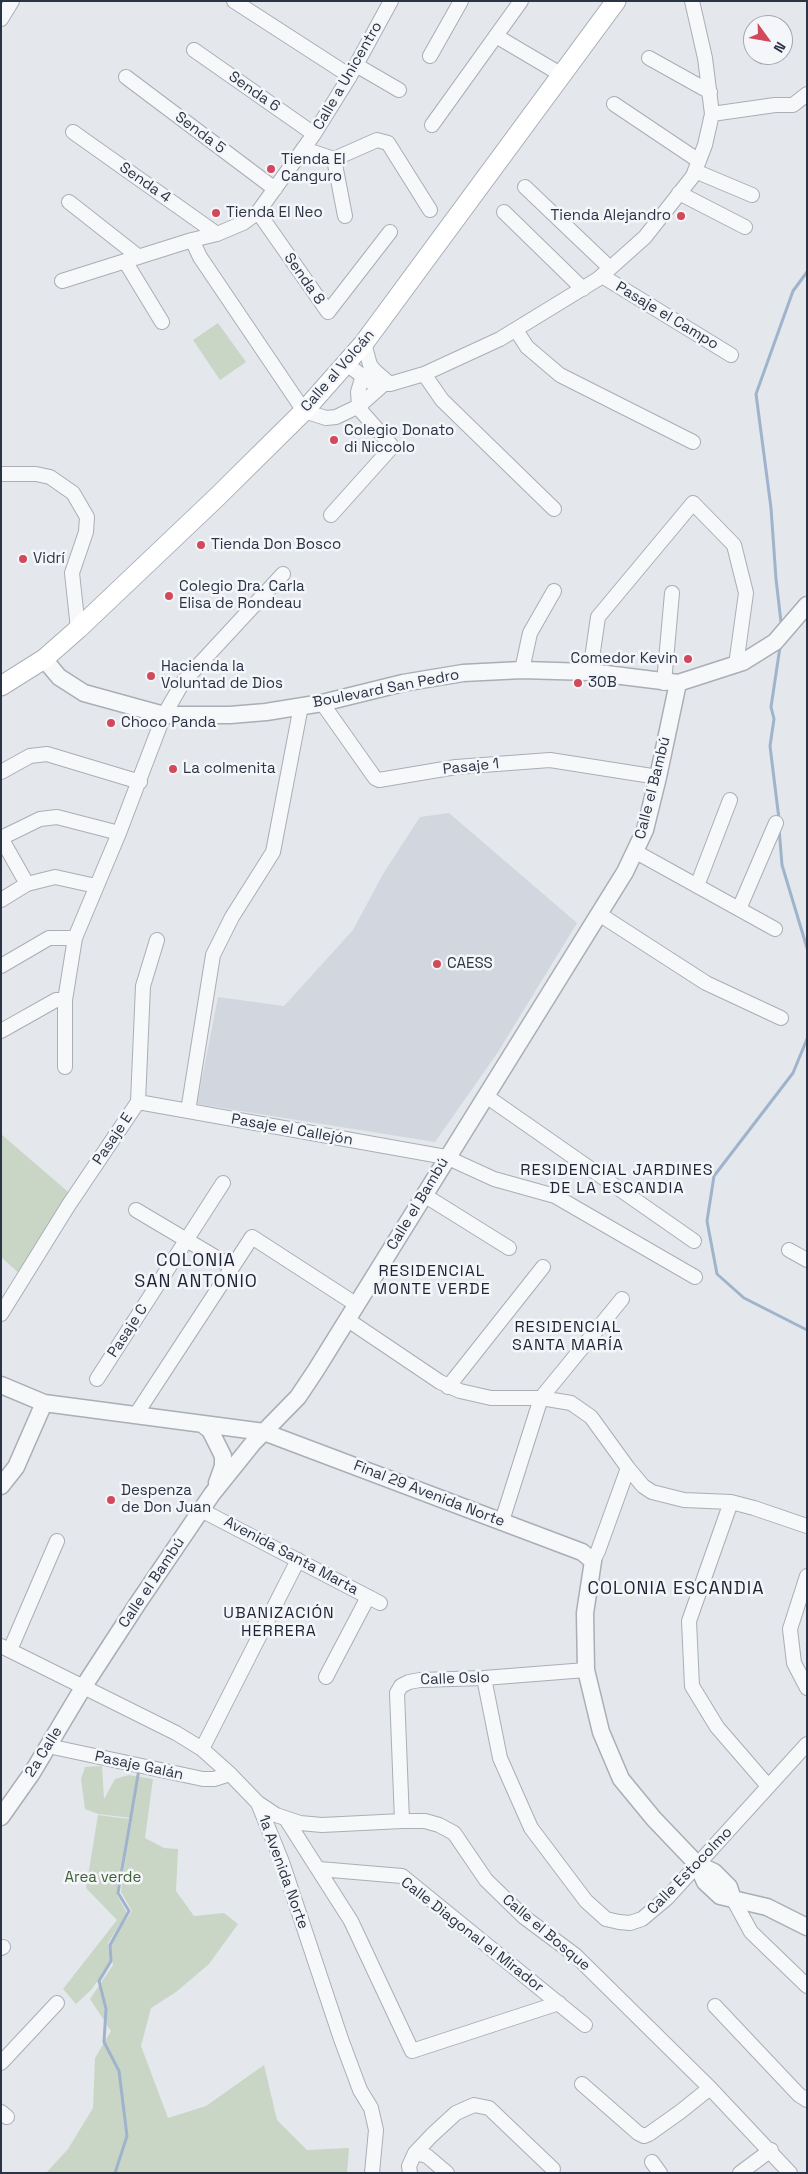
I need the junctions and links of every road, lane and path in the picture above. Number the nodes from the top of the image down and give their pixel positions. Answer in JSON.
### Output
{"nodes":[{"id":1,"x":12,"y":1,"type":"edge"},
{"id":2,"x":234,"y":1,"type":"edge"},
{"id":3,"x":391,"y":1,"type":"edge"},
{"id":4,"x":462,"y":1,"type":"edge"},
{"id":5,"x":521,"y":1,"type":"edge"},
{"id":6,"x":616,"y":1,"type":"edge"},
{"id":7,"x":692,"y":1,"type":"edge"},
{"id":8,"x":1,"y":18,"type":"edge"},
{"id":9,"x":496,"y":36,"type":"junction"},
{"id":10,"x":194,"y":50,"type":"dead end"},
{"id":11,"x":430,"y":56,"type":"dead end"},
{"id":12,"x":649,"y":58,"type":"dead end"},
{"id":13,"x":353,"y":71,"type":"junction"},
{"id":14,"x":562,"y":75,"type":"junction"},
{"id":15,"x":126,"y":77,"type":"dead end"},
{"id":16,"x":399,"y":90,"type":"dead end"},
{"id":17,"x":710,"y":92,"type":"junction"},
{"id":18,"x":807,"y":94,"type":"edge"},
{"id":19,"x":614,"y":104,"type":"dead end"},
{"id":20,"x":712,"y":114,"type":"junction"},
{"id":21,"x":432,"y":125,"type":"dead end"},
{"id":22,"x":73,"y":132,"type":"dead end"},
{"id":23,"x":314,"y":134,"type":"junction"},
{"id":24,"x":304,"y":149,"type":"junction"},
{"id":25,"x":334,"y":159,"type":"junction"},
{"id":26,"x":697,"y":166,"type":"junction"},
{"id":27,"x":525,"y":187,"type":"dead end"},
{"id":28,"x":275,"y":189,"type":"junction"},
{"id":29,"x":679,"y":193,"type":"junction"},
{"id":30,"x":752,"y":195,"type":"dead end"},
{"id":31,"x":69,"y":202,"type":"dead end"},
{"id":32,"x":430,"y":210,"type":"dead end"},
{"id":33,"x":258,"y":212,"type":"junction"},
{"id":34,"x":504,"y":212,"type":"dead end"},
{"id":35,"x":345,"y":216,"type":"dead end"},
{"id":36,"x":745,"y":227,"type":"dead end"},
{"id":37,"x":390,"y":232,"type":"dead end"},
{"id":38,"x":217,"y":234,"type":"junction"},
{"id":39,"x":192,"y":240,"type":"junction"},
{"id":40,"x":139,"y":257,"type":"junction"},
{"id":41,"x":125,"y":261,"type":"junction"},
{"id":42,"x":606,"y":272,"type":"junction"},
{"id":43,"x":62,"y":281,"type":"dead end"},
{"id":44,"x":583,"y":288,"type":"junction"},
{"id":45,"x":162,"y":322,"type":"dead end"},
{"id":46,"x":516,"y":330,"type":"junction"},
{"id":47,"x":364,"y":343,"type":"junction"},
{"id":48,"x":731,"y":355,"type":"dead end"},
{"id":49,"x":345,"y":363,"type":"junction"},
{"id":50,"x":424,"y":374,"type":"junction"},
{"id":51,"x":363,"y":376,"type":"junction"},
{"id":52,"x":387,"y":384,"type":"junction"},
{"id":53,"x":359,"y":406,"type":"junction"},
{"id":54,"x":304,"y":411,"type":"junction"},
{"id":55,"x":693,"y":442,"type":"dead end"},
{"id":56,"x":1,"y":474,"type":"edge"},
{"id":57,"x":554,"y":509,"type":"dead end"},
{"id":58,"x":331,"y":516,"type":"dead end"},
{"id":59,"x":283,"y":574,"type":"dead end"},
{"id":60,"x":554,"y":591,"type":"dead end"},
{"id":61,"x":672,"y":594,"type":"dead end"},
{"id":62,"x":804,"y":617,"type":"edge"},
{"id":63,"x":78,"y":629,"type":"junction"},
{"id":64,"x":44,"y":659,"type":"junction"},
{"id":65,"x":736,"y":665,"type":"junction"},
{"id":66,"x":522,"y":670,"type":"junction"},
{"id":67,"x":590,"y":672,"type":"junction"},
{"id":68,"x":671,"y":683,"type":"junction"},
{"id":69,"x":1,"y":686,"type":"edge"},
{"id":70,"x":322,"y":702,"type":"junction"},
{"id":71,"x":301,"y":706,"type":"junction"},
{"id":72,"x":164,"y":714,"type":"junction"},
{"id":73,"x":1,"y":772,"type":"edge"},
{"id":74,"x":658,"y":777,"type":"junction"},
{"id":75,"x":140,"y":782,"type":"junction"},
{"id":76,"x":730,"y":800,"type":"dead end"},
{"id":77,"x":776,"y":823,"type":"dead end"},
{"id":78,"x":119,"y":833,"type":"junction"},
{"id":79,"x":1,"y":838,"type":"edge"},
{"id":80,"x":636,"y":852,"type":"junction"},
{"id":81,"x":28,"y":884,"type":"junction"},
{"id":82,"x":96,"y":886,"type":"junction"},
{"id":83,"x":697,"y":886,"type":"junction"},
{"id":84,"x":1,"y":900,"type":"edge"},
{"id":85,"x":739,"y":909,"type":"junction"},
{"id":86,"x":599,"y":914,"type":"junction"},
{"id":87,"x":775,"y":930,"type":"dead end"},
{"id":88,"x":75,"y":938,"type":"junction"},
{"id":89,"x":157,"y":940,"type":"dead end"},
{"id":90,"x":1,"y":966,"type":"edge"},
{"id":91,"x":65,"y":1000,"type":"junction"},
{"id":92,"x":781,"y":1018,"type":"dead end"},
{"id":93,"x":1,"y":1031,"type":"edge"},
{"id":94,"x":65,"y":1068,"type":"dead end"},
{"id":95,"x":486,"y":1096,"type":"junction"},
{"id":96,"x":138,"y":1102,"type":"junction"},
{"id":97,"x":188,"y":1111,"type":"junction"},
{"id":98,"x":446,"y":1157,"type":"junction"},
{"id":99,"x":223,"y":1183,"type":"dead end"},
{"id":100,"x":424,"y":1195,"type":"junction"},
{"id":101,"x":136,"y":1210,"type":"dead end"},
{"id":102,"x":186,"y":1240,"type":"junction"},
{"id":103,"x":694,"y":1241,"type":"dead end"},
{"id":104,"x":509,"y":1248,"type":"dead end"},
{"id":105,"x":789,"y":1250,"type":"dead end"},
{"id":106,"x":807,"y":1260,"type":"edge"},
{"id":107,"x":232,"y":1267,"type":"junction"},
{"id":108,"x":543,"y":1267,"type":"dead end"},
{"id":109,"x":696,"y":1277,"type":"dead end"},
{"id":110,"x":622,"y":1299,"type":"dead end"},
{"id":111,"x":357,"y":1305,"type":"junction"},
{"id":112,"x":1,"y":1314,"type":"edge"},
{"id":113,"x":348,"y":1320,"type":"junction"},
{"id":114,"x":97,"y":1379,"type":"dead end"},
{"id":115,"x":1,"y":1385,"type":"edge"},
{"id":116,"x":448,"y":1387,"type":"junction"},
{"id":117,"x":541,"y":1398,"type":"junction"},
{"id":118,"x":44,"y":1403,"type":"junction"},
{"id":119,"x":135,"y":1416,"type":"junction"},
{"id":120,"x":202,"y":1424,"type":"junction"},
{"id":121,"x":264,"y":1432,"type":"junction"},
{"id":122,"x":628,"y":1468,"type":"junction"},
{"id":123,"x":1,"y":1486,"type":"edge"},
{"id":124,"x":212,"y":1494,"type":"junction"},
{"id":125,"x":731,"y":1502,"type":"junction"},
{"id":126,"x":201,"y":1510,"type":"junction"},
{"id":127,"x":502,"y":1522,"type":"junction"},
{"id":128,"x":807,"y":1526,"type":"edge"},
{"id":129,"x":58,"y":1541,"type":"dead end"},
{"id":130,"x":298,"y":1560,"type":"junction"},
{"id":131,"x":593,"y":1561,"type":"junction"},
{"id":132,"x":807,"y":1576,"type":"edge"},
{"id":133,"x":6,"y":1648,"type":"edge"},
{"id":134,"x":586,"y":1670,"type":"junction"},
{"id":135,"x":326,"y":1677,"type":"dead end"},
{"id":136,"x":484,"y":1678,"type":"junction"},
{"id":137,"x":84,"y":1686,"type":"junction"},
{"id":138,"x":807,"y":1688,"type":"edge"},
{"id":139,"x":807,"y":1744,"type":"edge"},
{"id":140,"x":48,"y":1746,"type":"junction"},
{"id":141,"x":202,"y":1749,"type":"junction"},
{"id":142,"x":230,"y":1774,"type":"junction"},
{"id":143,"x":768,"y":1786,"type":"junction"},
{"id":144,"x":258,"y":1803,"type":"junction"},
{"id":145,"x":1,"y":1817,"type":"edge"},
{"id":146,"x":286,"y":1819,"type":"junction"},
{"id":147,"x":402,"y":1821,"type":"junction"},
{"id":148,"x":697,"y":1864,"type":"junction"},
{"id":149,"x":319,"y":1868,"type":"junction"},
{"id":150,"x":733,"y":1899,"type":"junction"},
{"id":151,"x":807,"y":1927,"type":"edge"},
{"id":152,"x":807,"y":1986,"type":"edge"},
{"id":153,"x":57,"y":2003,"type":"dead end"},
{"id":154,"x":559,"y":2003,"type":"junction"},
{"id":155,"x":715,"y":2006,"type":"dead end"},
{"id":156,"x":585,"y":2025,"type":"dead end"},
{"id":157,"x":1,"y":2063,"type":"edge"},
{"id":158,"x":582,"y":2084,"type":"dead end"},
{"id":159,"x":710,"y":2088,"type":"junction"},
{"id":160,"x":807,"y":2100,"type":"edge"},
{"id":161,"x":771,"y":2150,"type":"junction"},
{"id":162,"x":416,"y":2153,"type":"junction"},
{"id":163,"x":553,"y":2169,"type":"dead end"},
{"id":164,"x":372,"y":2173,"type":"edge"},
{"id":165,"x":410,"y":2173,"type":"edge"},
{"id":166,"x":447,"y":2173,"type":"edge"},
{"id":167,"x":740,"y":2173,"type":"edge"},
{"id":168,"x":790,"y":2173,"type":"edge"}],
"edges":[{"from":1,"to":8,"type":"street"},
{"from":2,"to":13,"type":"street"},
{"from":3,"to":13,"type":"street","name":"Calle a Unicentro"},
{"from":4,"to":11,"type":"street"},
{"from":5,"to":9,"type":"street"},
{"from":6,"to":14,"type":"main road","name":"Calle al Volcán"},
{"from":7,"to":17,"type":"street"},
{"from":9,"to":14,"type":"street"},
{"from":9,"to":21,"type":"street"},
{"from":10,"to":23,"type":"street","name":"Senda 6"},
{"from":12,"to":17,"type":"street"},
{"from":13,"to":16,"type":"street"},
{"from":13,"to":23,"type":"street","name":"Calle a Unicentro"},
{"from":14,"to":47,"type":"main road","name":"Calle al Volcán"},
{"from":15,"to":28,"type":"street","name":"Senda 5"},
{"from":17,"to":20,"type":"street"},
{"from":18,"to":20,"type":"street"},
{"from":19,"to":26,"type":"street"},
{"from":20,"to":26,"type":"street"},
{"from":22,"to":38,"type":"street","name":"Senda 4"},
{"from":23,"to":24,"type":"street","name":"Calle a Unicentro"},
{"from":24,"to":25,"type":"street"},
{"from":24,"to":28,"type":"street","name":"Calle a Unicentro"},
{"from":25,"to":32,"type":"street"},
{"from":25,"to":35,"type":"street"},
{"from":26,"to":29,"type":"street"},
{"from":26,"to":30,"type":"street"},
{"from":27,"to":42,"type":"street","name":"Pasaje el Campo"},
{"from":28,"to":33,"type":"street","name":"Calle a Unicentro"},
{"from":29,"to":36,"type":"street"},
{"from":29,"to":42,"type":"street"},
{"from":31,"to":40,"type":"street"},
{"from":33,"to":37,"type":"street","name":"Senda 8"},
{"from":33,"to":38,"type":"street","name":"Calle a Unicentro"},
{"from":34,"to":44,"type":"street"},
{"from":38,"to":39,"type":"street","name":"Calle a Unicentro"},
{"from":39,"to":40,"type":"street","name":"Calle a Unicentro"},
{"from":39,"to":54,"type":"street"},
{"from":40,"to":41,"type":"street","name":"Calle a Unicentro"},
{"from":41,"to":43,"type":"street","name":"Calle a Unicentro"},
{"from":41,"to":45,"type":"street"},
{"from":42,"to":44,"type":"street"},
{"from":42,"to":48,"type":"street","name":"Pasaje el Campo"},
{"from":44,"to":46,"type":"street"},
{"from":46,"to":50,"type":"street"},
{"from":46,"to":55,"type":"street"},
{"from":47,"to":49,"type":"main road","name":"Calle al Volcán"},
{"from":47,"to":52,"type":"street"},
{"from":49,"to":51,"type":"street"},
{"from":49,"to":54,"type":"main road","name":"Calle al Volcán"},
{"from":50,"to":52,"type":"street"},
{"from":50,"to":57,"type":"street"},
{"from":51,"to":52,"type":"street"},
{"from":51,"to":53,"type":"street"},
{"from":52,"to":53,"type":"street"},
{"from":53,"to":54,"type":"street"},
{"from":53,"to":58,"type":"street"},
{"from":54,"to":63,"type":"main road","name":"Calle al Volcán"},
{"from":56,"to":63,"type":"street"},
{"from":59,"to":72,"type":"street"},
{"from":60,"to":66,"type":"street"},
{"from":61,"to":68,"type":"street"},
{"from":62,"to":65,"type":"street","name":"Boulevard San Pedro"},
{"from":63,"to":64,"type":"main road","name":"Calle al Volcán"},
{"from":64,"to":69,"type":"main road","name":"Calle al Volcán"},
{"from":64,"to":72,"type":"street","name":"Boulevard San Pedro"},
{"from":65,"to":67,"type":"street"},
{"from":65,"to":68,"type":"street","name":"Boulevard San Pedro"},
{"from":66,"to":67,"type":"street","name":"Boulevard San Pedro"},
{"from":66,"to":70,"type":"street","name":"Boulevard San Pedro"},
{"from":67,"to":68,"type":"street","name":"Boulevard San Pedro"},
{"from":68,"to":74,"type":"street","name":"Calle el Bambú"},
{"from":70,"to":71,"type":"street","name":"Boulevard San Pedro"},
{"from":70,"to":74,"type":"street","name":"Pasaje 1"},
{"from":71,"to":72,"type":"street","name":"Boulevard San Pedro"},
{"from":71,"to":97,"type":"street"},
{"from":72,"to":75,"type":"street"},
{"from":73,"to":75,"type":"street"},
{"from":74,"to":80,"type":"street","name":"Calle el Bambú"},
{"from":75,"to":78,"type":"street"},
{"from":76,"to":83,"type":"street"},
{"from":77,"to":85,"type":"street"},
{"from":78,"to":79,"type":"street"},
{"from":78,"to":82,"type":"street"},
{"from":79,"to":81,"type":"street"},
{"from":80,"to":83,"type":"street"},
{"from":80,"to":86,"type":"street","name":"Calle el Bambú"},
{"from":81,"to":82,"type":"street"},
{"from":81,"to":84,"type":"street"},
{"from":82,"to":88,"type":"street"},
{"from":83,"to":85,"type":"street"},
{"from":85,"to":87,"type":"street"},
{"from":86,"to":92,"type":"street"},
{"from":86,"to":95,"type":"street","name":"Calle el Bambú"},
{"from":88,"to":90,"type":"street"},
{"from":88,"to":91,"type":"street"},
{"from":89,"to":96,"type":"street","name":"Pasaje E"},
{"from":91,"to":93,"type":"street"},
{"from":91,"to":94,"type":"street"},
{"from":95,"to":98,"type":"street","name":"Calle el Bambú"},
{"from":95,"to":103,"type":"street"},
{"from":96,"to":97,"type":"street","name":"Pasaje el Callejón"},
{"from":96,"to":112,"type":"street","name":"Pasaje E"},
{"from":97,"to":98,"type":"street","name":"Pasaje el Callejón"},
{"from":98,"to":100,"type":"street","name":"Calle el Bambú"},
{"from":98,"to":109,"type":"street","name":"Pasaje el Callejón"},
{"from":99,"to":102,"type":"street","name":"Pasaje C"},
{"from":100,"to":104,"type":"street"},
{"from":100,"to":111,"type":"street","name":"Calle el Bambú"},
{"from":101,"to":102,"type":"street"},
{"from":102,"to":107,"type":"street"},
{"from":102,"to":114,"type":"street","name":"Pasaje C"},
{"from":105,"to":106,"type":"street"},
{"from":107,"to":111,"type":"street"},
{"from":107,"to":119,"type":"street"},
{"from":108,"to":116,"type":"street"},
{"from":110,"to":117,"type":"street"},
{"from":111,"to":113,"type":"street","name":"Calle el Bambú"},
{"from":113,"to":116,"type":"street"},
{"from":113,"to":121,"type":"street","name":"Calle el Bambú"},
{"from":115,"to":118,"type":"street","name":"Final 29 Avenida Norte"},
{"from":116,"to":117,"type":"street"},
{"from":117,"to":122,"type":"street"},
{"from":117,"to":127,"type":"street"},
{"from":118,"to":119,"type":"street","name":"Final 29 Avenida Norte"},
{"from":118,"to":123,"type":"street"},
{"from":119,"to":120,"type":"street","name":"Final 29 Avenida Norte"},
{"from":120,"to":121,"type":"street","name":"Final 29 Avenida Norte"},
{"from":120,"to":124,"type":"street"},
{"from":121,"to":124,"type":"street","name":"Calle el Bambú"},
{"from":121,"to":127,"type":"street","name":"Final 29 Avenida Norte"},
{"from":122,"to":125,"type":"street"},
{"from":122,"to":131,"type":"street"},
{"from":124,"to":126,"type":"street","name":"Calle el Bambú"},
{"from":125,"to":128,"type":"street"},
{"from":125,"to":143,"type":"street"},
{"from":126,"to":130,"type":"street","name":"Avenida Santa Marta"},
{"from":126,"to":137,"type":"street","name":"Calle el Bambú"},
{"from":127,"to":131,"type":"street","name":"Final 29 Avenida Norte"},
{"from":129,"to":133,"type":"street"},
{"from":130,"to":135,"type":"street","name":"Avenida Santa Marta"},
{"from":130,"to":141,"type":"street"},
{"from":131,"to":134,"type":"street"},
{"from":132,"to":138,"type":"street"},
{"from":133,"to":137,"type":"street","name":"1a Avenida Norte"},
{"from":134,"to":136,"type":"street","name":"Calle Oslo"},
{"from":134,"to":148,"type":"street"},
{"from":136,"to":147,"type":"street","name":"Calle Oslo"},
{"from":136,"to":148,"type":"street","name":"Calle Estocolmo"},
{"from":137,"to":140,"type":"street","name":"2a Calle"},
{"from":137,"to":141,"type":"street","name":"1a Avenida Norte"},
{"from":139,"to":143,"type":"street","name":"Calle Estocolmo"},
{"from":140,"to":142,"type":"street","name":"Pasaje Galán"},
{"from":140,"to":145,"type":"street","name":"2a Calle"},
{"from":141,"to":142,"type":"street","name":"1a Avenida Norte"},
{"from":142,"to":144,"type":"street","name":"1a Avenida Norte"},
{"from":143,"to":148,"type":"street","name":"Calle Estocolmo"},
{"from":144,"to":146,"type":"street","name":"Calle el Bosque"},
{"from":144,"to":164,"type":"street","name":"1a Avenida Norte"},
{"from":146,"to":147,"type":"street","name":"Calle el Bosque"},
{"from":146,"to":149,"type":"street"},
{"from":147,"to":159,"type":"street","name":"Calle el Bosque"},
{"from":148,"to":150,"type":"street"},
{"from":149,"to":154,"type":"street","name":"Calle Diagonal el Mirador"},
{"from":149,"to":154,"type":"street"},
{"from":150,"to":151,"type":"street"},
{"from":150,"to":152,"type":"street"},
{"from":153,"to":157,"type":"street"},
{"from":154,"to":156,"type":"street","name":"Calle Diagonal el Mirador"},
{"from":155,"to":160,"type":"street"},
{"from":158,"to":159,"type":"street"},
{"from":159,"to":161,"type":"street","name":"Calle el Bosque"},
{"from":161,"to":167,"type":"street"},
{"from":161,"to":168,"type":"street","name":"Calle el Bosque"},
{"from":162,"to":163,"type":"street"},
{"from":162,"to":165,"type":"street"},
{"from":162,"to":166,"type":"street"}]}
